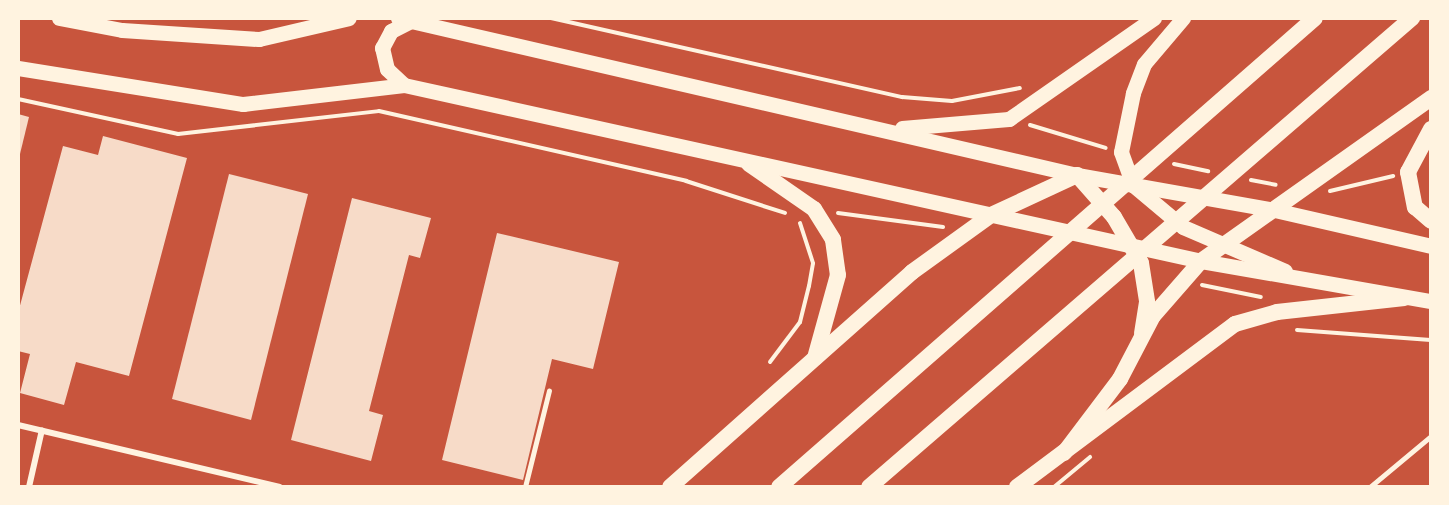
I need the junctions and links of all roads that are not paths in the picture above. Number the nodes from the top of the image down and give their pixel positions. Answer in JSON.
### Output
{"nodes":[{"id":1,"x":59,"y":18,"type":"edge"},
{"id":2,"x":349,"y":18,"type":"edge"},
{"id":3,"x":1154,"y":18,"type":"edge"},
{"id":4,"x":1183,"y":18,"type":"edge"},
{"id":5,"x":1315,"y":18,"type":"edge"},
{"id":6,"x":1412,"y":18,"type":"edge"},
{"id":7,"x":405,"y":20,"type":"edge"},
{"id":8,"x":18,"y":68,"type":"edge"},
{"id":9,"x":404,"y":85,"type":"junction"},
{"id":10,"x":1431,"y":98,"type":"edge"},
{"id":11,"x":878,"y":128,"type":"junction"},
{"id":12,"x":1431,"y":129,"type":"edge"},
{"id":13,"x":749,"y":164,"type":"junction"},
{"id":14,"x":1077,"y":175,"type":"junction"},
{"id":15,"x":1133,"y":184,"type":"junction"},
{"id":16,"x":1269,"y":209,"type":"junction"},
{"id":17,"x":991,"y":215,"type":"junction"},
{"id":18,"x":1431,"y":221,"type":"edge"},
{"id":19,"x":1131,"y":244,"type":"junction"},
{"id":20,"x":1222,"y":244,"type":"junction"},
{"id":21,"x":1431,"y":246,"type":"edge"},
{"id":22,"x":1201,"y":261,"type":"junction"},
{"id":23,"x":1312,"y":283,"type":"junction"},
{"id":24,"x":1404,"y":298,"type":"junction"},
{"id":25,"x":1431,"y":301,"type":"edge"},
{"id":26,"x":1142,"y":334,"type":"junction"},
{"id":27,"x":814,"y":359,"type":"junction"},
{"id":28,"x":549,"y":391,"type":"dead end"},
{"id":29,"x":18,"y":425,"type":"edge"},
{"id":30,"x":42,"y":430,"type":"junction"},
{"id":31,"x":1431,"y":436,"type":"edge"},
{"id":32,"x":1064,"y":453,"type":"junction"},
{"id":33,"x":29,"y":487,"type":"edge"},
{"id":34,"x":280,"y":487,"type":"edge"},
{"id":35,"x":525,"y":487,"type":"edge"},
{"id":36,"x":670,"y":487,"type":"edge"},
{"id":37,"x":779,"y":487,"type":"edge"},
{"id":38,"x":869,"y":487,"type":"edge"},
{"id":39,"x":1017,"y":487,"type":"edge"},
{"id":40,"x":1370,"y":487,"type":"edge"}],
"edges":[{"from":1,"to":2,"type":"main road"},
{"from":3,"to":11,"type":"main road"},
{"from":4,"to":15,"type":"main road"},
{"from":5,"to":37,"type":"highway"},
{"from":6,"to":38,"type":"highway"},
{"from":7,"to":9,"type":"main road"},
{"from":7,"to":11,"type":"main road"},
{"from":8,"to":9,"type":"main road"},
{"from":9,"to":13,"type":"main road"},
{"from":10,"to":16,"type":"highway"},
{"from":11,"to":14,"type":"main road"},
{"from":12,"to":18,"type":"highway"},
{"from":13,"to":17,"type":"main road"},
{"from":13,"to":27,"type":"highway"},
{"from":14,"to":15,"type":"main road"},
{"from":14,"to":17,"type":"highway"},
{"from":14,"to":19,"type":"highway"},
{"from":15,"to":16,"type":"main road"},
{"from":15,"to":20,"type":"main road"},
{"from":16,"to":20,"type":"highway"},
{"from":16,"to":21,"type":"main road"},
{"from":17,"to":19,"type":"main road"},
{"from":17,"to":27,"type":"highway"},
{"from":19,"to":22,"type":"main road"},
{"from":19,"to":26,"type":"highway"},
{"from":20,"to":22,"type":"highway"},
{"from":20,"to":23,"type":"main road"},
{"from":22,"to":23,"type":"main road"},
{"from":22,"to":26,"type":"highway"},
{"from":23,"to":24,"type":"main road"},
{"from":24,"to":25,"type":"main road"},
{"from":24,"to":32,"type":"highway"},
{"from":26,"to":32,"type":"highway"},
{"from":27,"to":36,"type":"highway"},
{"from":28,"to":35,"type":"lane"},
{"from":29,"to":30,"type":"street"},
{"from":30,"to":33,"type":"street"},
{"from":30,"to":34,"type":"street"},
{"from":31,"to":40,"type":"lane"},
{"from":32,"to":39,"type":"highway"}]}
